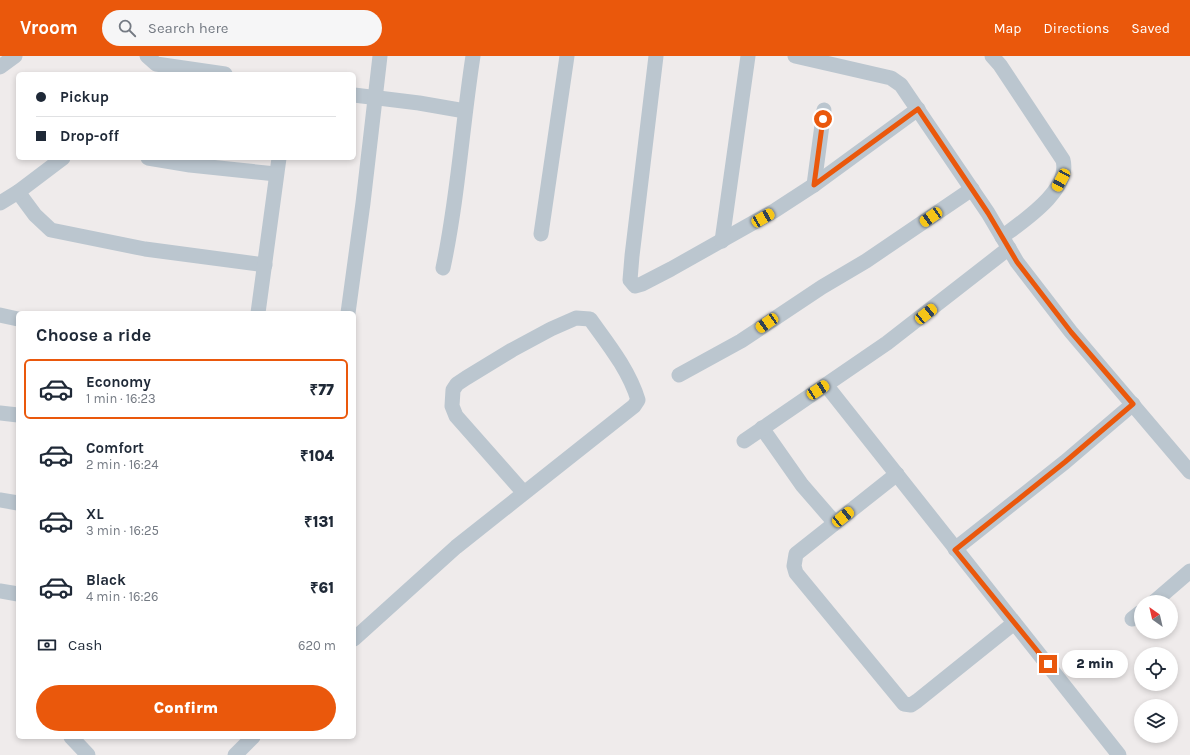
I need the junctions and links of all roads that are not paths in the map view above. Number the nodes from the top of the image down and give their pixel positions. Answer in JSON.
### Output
{"nodes":[{"id":1,"x":16,"y":56,"type":"edge"},
{"id":2,"x":380,"y":56,"type":"edge"},
{"id":3,"x":473,"y":56,"type":"edge"},
{"id":4,"x":567,"y":56,"type":"edge"},
{"id":5,"x":656,"y":56,"type":"edge"},
{"id":6,"x":748,"y":56,"type":"edge"},
{"id":7,"x":795,"y":56,"type":"edge"},
{"id":8,"x":992,"y":56,"type":"edge"},
{"id":9,"x":833,"y":60,"type":"edge"},
{"id":10,"x":153,"y":62,"type":"edge"},
{"id":11,"x":0,"y":68,"type":"edge"},
{"id":12,"x":213,"y":72,"type":"edge"},
{"id":13,"x":356,"y":96,"type":"edge"},
{"id":14,"x":374,"y":97,"type":"junction"},
{"id":15,"x":918,"y":109,"type":"junction"},
{"id":16,"x":824,"y":110,"type":"dead end"},
{"id":17,"x":465,"y":111,"type":"junction"},
{"id":18,"x":60,"y":160,"type":"edge"},
{"id":19,"x":160,"y":160,"type":"edge"},
{"id":20,"x":279,"y":160,"type":"edge"},
{"id":21,"x":276,"y":174,"type":"junction"},
{"id":22,"x":814,"y":185,"type":"junction"},
{"id":23,"x":972,"y":189,"type":"junction"},
{"id":24,"x":18,"y":192,"type":"junction"},
{"id":25,"x":0,"y":204,"type":"edge"},
{"id":26,"x":541,"y":234,"type":"dead end"},
{"id":27,"x":722,"y":241,"type":"junction"},
{"id":28,"x":1006,"y":242,"type":"junction"},
{"id":29,"x":265,"y":265,"type":"junction"},
{"id":30,"x":443,"y":268,"type":"dead end"},
{"id":31,"x":258,"y":311,"type":"edge"},
{"id":32,"x":348,"y":311,"type":"edge"},
{"id":33,"x":0,"y":315,"type":"edge"},
{"id":34,"x":16,"y":319,"type":"edge"},
{"id":35,"x":679,"y":375,"type":"dead end"},
{"id":36,"x":826,"y":385,"type":"junction"},
{"id":37,"x":1133,"y":404,"type":"junction"},
{"id":38,"x":0,"y":413,"type":"edge"},
{"id":39,"x":16,"y":415,"type":"edge"},
{"id":40,"x":762,"y":428,"type":"junction"},
{"id":41,"x":744,"y":441,"type":"dead end"},
{"id":42,"x":1190,"y":472,"type":"edge"},
{"id":43,"x":897,"y":474,"type":"junction"},
{"id":44,"x":524,"y":493,"type":"junction"},
{"id":45,"x":0,"y":500,"type":"edge"},
{"id":46,"x":16,"y":503,"type":"edge"},
{"id":47,"x":835,"y":523,"type":"junction"},
{"id":48,"x":955,"y":550,"type":"junction"},
{"id":49,"x":1190,"y":572,"type":"edge"},
{"id":50,"x":0,"y":591,"type":"edge"},
{"id":51,"x":16,"y":594,"type":"edge"},
{"id":52,"x":1162,"y":595,"type":"edge"},
{"id":53,"x":1014,"y":623,"type":"junction"},
{"id":54,"x":356,"y":637,"type":"edge"},
{"id":55,"x":73,"y":739,"type":"edge"},
{"id":56,"x":251,"y":739,"type":"edge"},
{"id":57,"x":88,"y":755,"type":"edge"},
{"id":58,"x":235,"y":755,"type":"edge"},
{"id":59,"x":1119,"y":755,"type":"edge"}],
"edges":[{"from":1,"to":11,"type":"street"},
{"from":2,"to":14,"type":"street"},
{"from":3,"to":17,"type":"street"},
{"from":4,"to":26,"type":"street"},
{"from":5,"to":27,"type":"street"},
{"from":6,"to":27,"type":"street"},
{"from":7,"to":9,"type":"street"},
{"from":8,"to":28,"type":"street"},
{"from":9,"to":15,"type":"street"},
{"from":10,"to":12,"type":"street"},
{"from":13,"to":14,"type":"street"},
{"from":14,"to":17,"type":"street"},
{"from":14,"to":32,"type":"street"},
{"from":15,"to":22,"type":"street"},
{"from":15,"to":23,"type":"street"},
{"from":16,"to":22,"type":"street"},
{"from":17,"to":30,"type":"street"},
{"from":18,"to":24,"type":"street"},
{"from":19,"to":21,"type":"street"},
{"from":20,"to":21,"type":"street"},
{"from":21,"to":29,"type":"street"},
{"from":22,"to":27,"type":"street"},
{"from":23,"to":28,"type":"street"},
{"from":23,"to":35,"type":"street"},
{"from":24,"to":25,"type":"street"},
{"from":24,"to":29,"type":"street"},
{"from":28,"to":36,"type":"street"},
{"from":28,"to":37,"type":"street"},
{"from":29,"to":31,"type":"street"},
{"from":33,"to":34,"type":"street"},
{"from":36,"to":40,"type":"street"},
{"from":36,"to":43,"type":"street"},
{"from":37,"to":42,"type":"street"},
{"from":37,"to":48,"type":"street"},
{"from":38,"to":39,"type":"street"},
{"from":40,"to":41,"type":"street"},
{"from":40,"to":47,"type":"street"},
{"from":43,"to":47,"type":"street"},
{"from":43,"to":48,"type":"street"},
{"from":44,"to":44,"type":"street"},
{"from":44,"to":54,"type":"street"},
{"from":45,"to":46,"type":"street"},
{"from":47,"to":53,"type":"street"},
{"from":48,"to":53,"type":"street"},
{"from":49,"to":52,"type":"street"},
{"from":50,"to":51,"type":"street"},
{"from":53,"to":59,"type":"street"},
{"from":55,"to":57,"type":"street"},
{"from":56,"to":58,"type":"street"}]}
